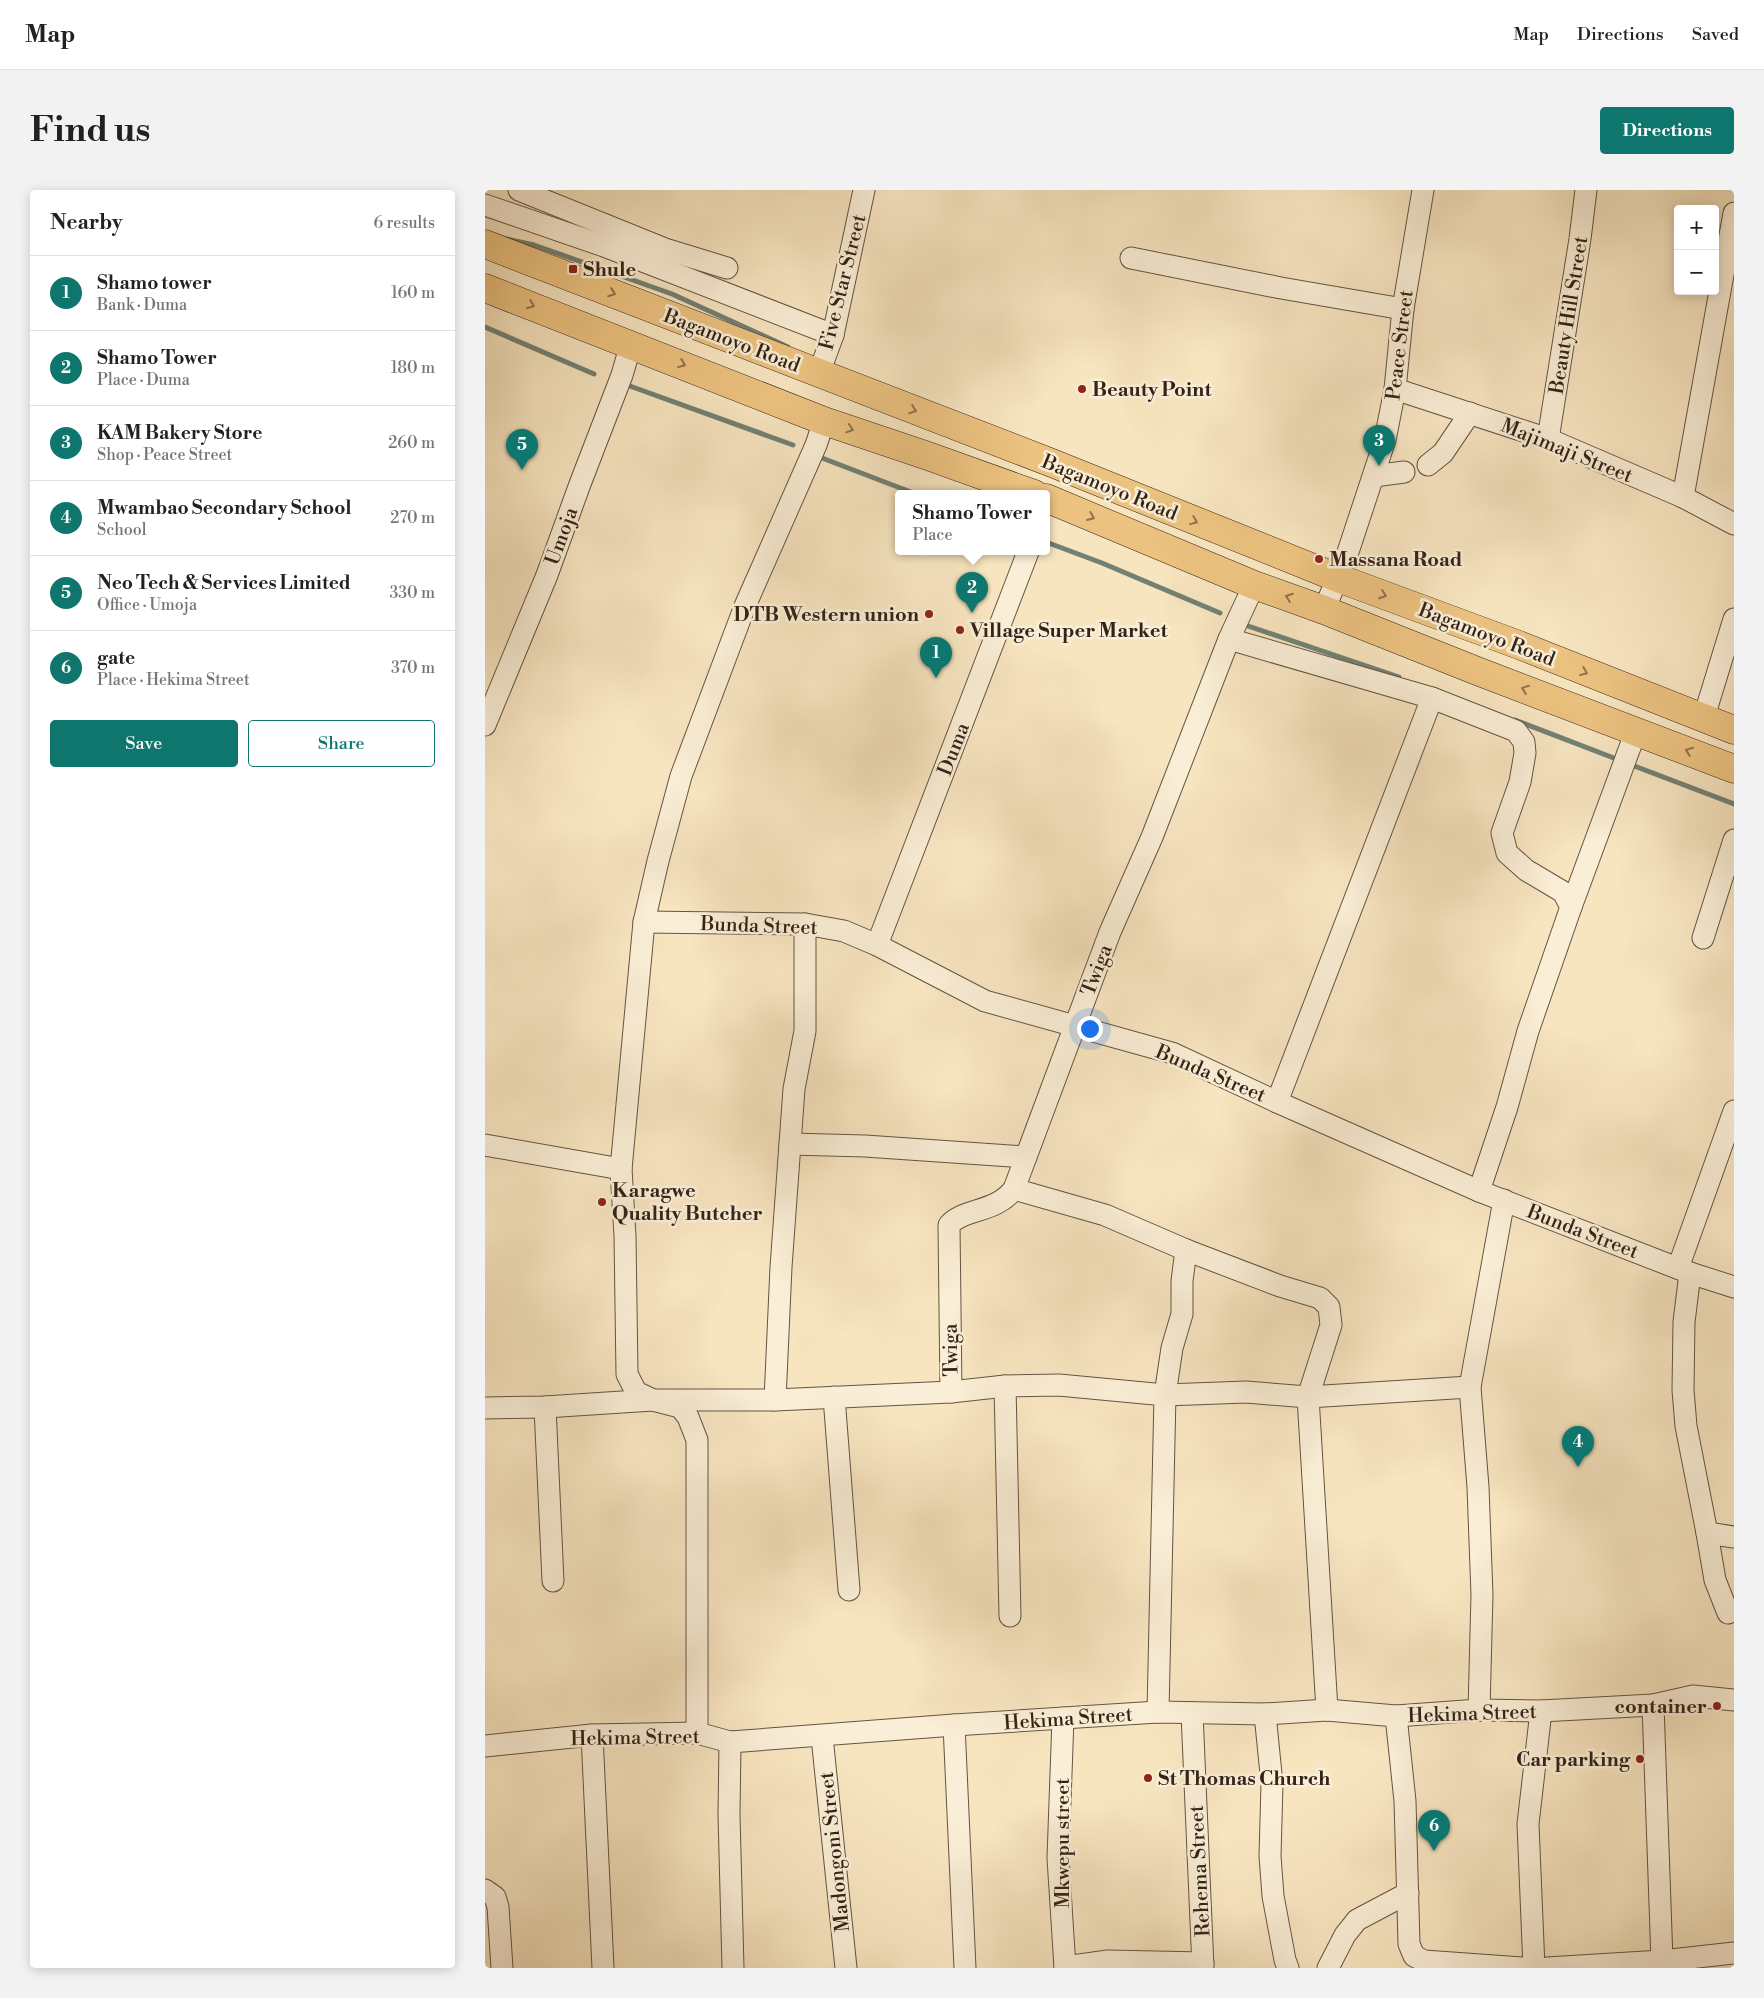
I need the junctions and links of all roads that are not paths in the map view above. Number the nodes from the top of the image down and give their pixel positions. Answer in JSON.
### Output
{"nodes":[{"id":1,"x":519,"y":190,"type":"edge"},
{"id":2,"x":864,"y":190,"type":"edge"},
{"id":3,"x":1423,"y":190,"type":"edge"},
{"id":4,"x":1586,"y":190,"type":"edge"},
{"id":5,"x":485,"y":205,"type":"edge"},
{"id":6,"x":1734,"y":213,"type":"edge"},
{"id":7,"x":608,"y":237,"type":"junction"},
{"id":8,"x":485,"y":244,"type":"edge"},
{"id":9,"x":661,"y":258,"type":"junction"},
{"id":10,"x":1131,"y":258,"type":"dead end"},
{"id":11,"x":727,"y":268,"type":"dead end"},
{"id":12,"x":485,"y":288,"type":"edge"},
{"id":13,"x":1403,"y":309,"type":"junction"},
{"id":14,"x":833,"y":335,"type":"junction"},
{"id":15,"x":631,"y":344,"type":"junction"},
{"id":16,"x":819,"y":373,"type":"junction"},
{"id":17,"x":1395,"y":389,"type":"junction"},
{"id":18,"x":1470,"y":413,"type":"junction"},
{"id":19,"x":824,"y":421,"type":"junction"},
{"id":20,"x":1548,"y":439,"type":"junction"},
{"id":21,"x":1428,"y":465,"type":"dead end"},
{"id":22,"x":1404,"y":472,"type":"dead end"},
{"id":23,"x":1374,"y":476,"type":"junction"},
{"id":24,"x":1021,"y":490,"type":"edge"},
{"id":25,"x":1683,"y":497,"type":"junction"},
{"id":26,"x":1050,"y":501,"type":"edge"},
{"id":27,"x":1734,"y":524,"type":"edge"},
{"id":28,"x":1027,"y":555,"type":"edge"},
{"id":29,"x":1337,"y":578,"type":"junction"},
{"id":30,"x":1254,"y":585,"type":"junction"},
{"id":31,"x":1325,"y":610,"type":"junction"},
{"id":32,"x":1734,"y":620,"type":"edge"},
{"id":33,"x":1229,"y":639,"type":"junction"},
{"id":34,"x":1432,"y":698,"type":"junction"},
{"id":35,"x":1703,"y":720,"type":"junction"},
{"id":36,"x":485,"y":725,"type":"edge"},
{"id":37,"x":1734,"y":730,"type":"edge"},
{"id":38,"x":1636,"y":731,"type":"junction"},
{"id":39,"x":1734,"y":769,"type":"edge"},
{"id":40,"x":1734,"y":840,"type":"edge"},
{"id":41,"x":1571,"y":908,"type":"junction"},
{"id":42,"x":644,"y":922,"type":"junction"},
{"id":43,"x":805,"y":924,"type":"junction"},
{"id":44,"x":1703,"y":938,"type":"dead end"},
{"id":45,"x":877,"y":945,"type":"junction"},
{"id":46,"x":1075,"y":1027,"type":"junction"},
{"id":47,"x":1277,"y":1102,"type":"junction"},
{"id":48,"x":1734,"y":1111,"type":"edge"},
{"id":49,"x":790,"y":1144,"type":"junction"},
{"id":50,"x":485,"y":1145,"type":"edge"},
{"id":51,"x":1026,"y":1157,"type":"junction"},
{"id":52,"x":621,"y":1170,"type":"junction"},
{"id":53,"x":1015,"y":1189,"type":"junction"},
{"id":54,"x":1479,"y":1192,"type":"junction"},
{"id":55,"x":1504,"y":1200,"type":"junction"},
{"id":56,"x":1186,"y":1250,"type":"junction"},
{"id":57,"x":1684,"y":1270,"type":"junction"},
{"id":58,"x":1734,"y":1287,"type":"edge"},
{"id":59,"x":1005,"y":1386,"type":"junction"},
{"id":60,"x":1470,"y":1387,"type":"junction"},
{"id":61,"x":951,"y":1392,"type":"junction"},
{"id":62,"x":1165,"y":1395,"type":"junction"},
{"id":63,"x":834,"y":1396,"type":"junction"},
{"id":64,"x":1308,"y":1397,"type":"junction"},
{"id":65,"x":653,"y":1400,"type":"junction"},
{"id":66,"x":775,"y":1400,"type":"junction"},
{"id":67,"x":545,"y":1407,"type":"junction"},
{"id":68,"x":485,"y":1408,"type":"edge"},
{"id":69,"x":1707,"y":1533,"type":"junction"},
{"id":70,"x":1734,"y":1537,"type":"edge"},
{"id":71,"x":553,"y":1581,"type":"dead end"},
{"id":72,"x":849,"y":1590,"type":"dead end"},
{"id":73,"x":1727,"y":1614,"type":"dead end"},
{"id":74,"x":1010,"y":1616,"type":"dead end"},
{"id":75,"x":1734,"y":1700,"type":"edge"},
{"id":76,"x":1653,"y":1705,"type":"junction"},
{"id":77,"x":1327,"y":1710,"type":"junction"},
{"id":78,"x":1479,"y":1710,"type":"junction"},
{"id":79,"x":1541,"y":1711,"type":"junction"},
{"id":80,"x":1158,"y":1712,"type":"junction"},
{"id":81,"x":1193,"y":1713,"type":"junction"},
{"id":82,"x":1265,"y":1714,"type":"junction"},
{"id":83,"x":1396,"y":1716,"type":"junction"},
{"id":84,"x":1063,"y":1718,"type":"junction"},
{"id":85,"x":954,"y":1725,"type":"junction"},
{"id":86,"x":697,"y":1733,"type":"junction"},
{"id":87,"x":592,"y":1735,"type":"junction"},
{"id":88,"x":821,"y":1737,"type":"junction"},
{"id":89,"x":730,"y":1742,"type":"junction"},
{"id":90,"x":485,"y":1746,"type":"edge"},
{"id":91,"x":485,"y":1890,"type":"edge"},
{"id":92,"x":1408,"y":1893,"type":"junction"},
{"id":93,"x":1734,"y":1953,"type":"edge"},
{"id":94,"x":1662,"y":1961,"type":"junction"},
{"id":95,"x":1203,"y":1965,"type":"edge"},
{"id":96,"x":1065,"y":1967,"type":"edge"},
{"id":97,"x":502,"y":1968,"type":"edge"},
{"id":98,"x":603,"y":1968,"type":"edge"},
{"id":99,"x":733,"y":1968,"type":"edge"},
{"id":100,"x":846,"y":1968,"type":"edge"},
{"id":101,"x":965,"y":1968,"type":"edge"},
{"id":102,"x":1288,"y":1968,"type":"edge"},
{"id":103,"x":1328,"y":1968,"type":"edge"},
{"id":104,"x":1522,"y":1968,"type":"edge"},
{"id":105,"x":1533,"y":1968,"type":"edge"},
{"id":106,"x":1547,"y":1968,"type":"edge"}],
"edges":[{"from":1,"to":7,"type":"street"},
{"from":2,"to":14,"type":"street","name":"Five Star Street"},
{"from":3,"to":13,"type":"street","name":"Peace Street"},
{"from":4,"to":20,"type":"street","name":"Beauty Hill Street"},
{"from":5,"to":7,"type":"street"},
{"from":6,"to":25,"type":"street"},
{"from":7,"to":9,"type":"street"},
{"from":8,"to":16,"type":"highway","name":"Bagamoyo Road","one_way":true},
{"from":9,"to":11,"type":"street"},
{"from":9,"to":14,"type":"street"},
{"from":10,"to":13,"type":"street"},
{"from":12,"to":15,"type":"highway","name":"Bagamoyo Road","one_way":true},
{"from":13,"to":17,"type":"street","name":"Peace Street"},
{"from":14,"to":16,"type":"street","name":"Five Star Street"},
{"from":15,"to":19,"type":"highway","name":"Bagamoyo Road","one_way":true},
{"from":15,"to":36,"type":"street","name":"Umoja"},
{"from":16,"to":29,"type":"highway","name":"Bagamoyo Road","one_way":true},
{"from":17,"to":18,"type":"street","name":"Majimaji Street"},
{"from":17,"to":23,"type":"street","name":"Peace Street"},
{"from":18,"to":20,"type":"street","name":"Majimaji Street"},
{"from":18,"to":21,"type":"street"},
{"from":19,"to":24,"type":"highway","name":"Bagamoyo Road","one_way":true},
{"from":19,"to":42,"type":"street"},
{"from":20,"to":25,"type":"street","name":"Majimaji Street"},
{"from":22,"to":23,"type":"street"},
{"from":23,"to":29,"type":"street","name":"Peace Street"},
{"from":25,"to":27,"type":"street","name":"Majimaji Street"},
{"from":26,"to":30,"type":"highway","name":"Bagamoyo Road","one_way":true},
{"from":28,"to":45,"type":"street","name":"Duma"},
{"from":29,"to":31,"type":"street","name":"Peace Street"},
{"from":29,"to":35,"type":"highway","name":"Bagamoyo Road","one_way":true},
{"from":31,"to":30,"type":"highway","name":"Bagamoyo Road","one_way":true},
{"from":30,"to":33,"type":"street","name":"Twiga"},
{"from":38,"to":31,"type":"highway","name":"Bagamoyo Road","one_way":true},
{"from":32,"to":35,"type":"street"},
{"from":33,"to":34,"type":"street"},
{"from":33,"to":46,"type":"street","name":"Twiga"},
{"from":34,"to":41,"type":"street"},
{"from":34,"to":47,"type":"street"},
{"from":35,"to":37,"type":"highway","name":"Bagamoyo Road"},
{"from":39,"to":38,"type":"highway","name":"Bagamoyo Road","one_way":true},
{"from":38,"to":41,"type":"street"},
{"from":40,"to":44,"type":"street"},
{"from":41,"to":54,"type":"street"},
{"from":42,"to":43,"type":"street","name":"Bunda Street"},
{"from":42,"to":52,"type":"street"},
{"from":43,"to":45,"type":"street","name":"Bunda Street"},
{"from":43,"to":49,"type":"street"},
{"from":45,"to":46,"type":"street","name":"Bunda Street"},
{"from":46,"to":47,"type":"street","name":"Bunda Street"},
{"from":46,"to":51,"type":"street","name":"Twiga"},
{"from":47,"to":54,"type":"street","name":"Bunda Street"},
{"from":48,"to":57,"type":"street"},
{"from":49,"to":51,"type":"street"},
{"from":49,"to":66,"type":"street"},
{"from":50,"to":52,"type":"street"},
{"from":51,"to":53,"type":"street","name":"Twiga"},
{"from":52,"to":65,"type":"street"},
{"from":53,"to":56,"type":"street"},
{"from":53,"to":61,"type":"street","name":"Twiga"},
{"from":54,"to":55,"type":"street","name":"Bunda Street"},
{"from":55,"to":57,"type":"street","name":"Bunda Street"},
{"from":55,"to":60,"type":"street"},
{"from":56,"to":62,"type":"street"},
{"from":56,"to":64,"type":"street"},
{"from":57,"to":58,"type":"street","name":"Bunda Street"},
{"from":57,"to":69,"type":"street"},
{"from":59,"to":61,"type":"street"},
{"from":59,"to":62,"type":"street"},
{"from":59,"to":74,"type":"street"},
{"from":60,"to":64,"type":"street"},
{"from":60,"to":78,"type":"street"},
{"from":61,"to":63,"type":"street"},
{"from":62,"to":64,"type":"street"},
{"from":62,"to":80,"type":"street"},
{"from":63,"to":66,"type":"street"},
{"from":63,"to":72,"type":"street"},
{"from":64,"to":77,"type":"street"},
{"from":65,"to":66,"type":"street"},
{"from":65,"to":67,"type":"street"},
{"from":65,"to":86,"type":"street"},
{"from":67,"to":68,"type":"street"},
{"from":67,"to":71,"type":"street"},
{"from":69,"to":70,"type":"street"},
{"from":69,"to":73,"type":"street"},
{"from":75,"to":76,"type":"street","name":"Hekima Street"},
{"from":76,"to":79,"type":"street","name":"Hekima Street"},
{"from":76,"to":94,"type":"street"},
{"from":77,"to":82,"type":"street","name":"Hekima Street"},
{"from":77,"to":83,"type":"street","name":"Hekima Street"},
{"from":78,"to":79,"type":"street","name":"Hekima Street"},
{"from":78,"to":83,"type":"street","name":"Hekima Street"},
{"from":79,"to":105,"type":"street"},
{"from":80,"to":81,"type":"street","name":"Hekima Street"},
{"from":80,"to":84,"type":"street","name":"Hekima Street"},
{"from":81,"to":82,"type":"street","name":"Hekima Street"},
{"from":81,"to":95,"type":"street","name":"Rehema Street"},
{"from":82,"to":102,"type":"street"},
{"from":83,"to":92,"type":"street"},
{"from":84,"to":85,"type":"street","name":"Hekima Street"},
{"from":84,"to":96,"type":"street","name":"Mkwepu street"},
{"from":85,"to":88,"type":"street","name":"Hekima Street"},
{"from":85,"to":101,"type":"street"},
{"from":86,"to":87,"type":"street","name":"Hekima Street"},
{"from":86,"to":89,"type":"street","name":"Hekima Street"},
{"from":87,"to":90,"type":"street","name":"Hekima Street"},
{"from":87,"to":98,"type":"street"},
{"from":88,"to":89,"type":"street","name":"Hekima Street"},
{"from":88,"to":100,"type":"street","name":"Madongoni Street"},
{"from":89,"to":99,"type":"street"},
{"from":91,"to":97,"type":"street"},
{"from":92,"to":103,"type":"street"},
{"from":92,"to":104,"type":"street"},
{"from":93,"to":94,"type":"street"},
{"from":94,"to":106,"type":"street"},
{"from":95,"to":96,"type":"street"}]}
